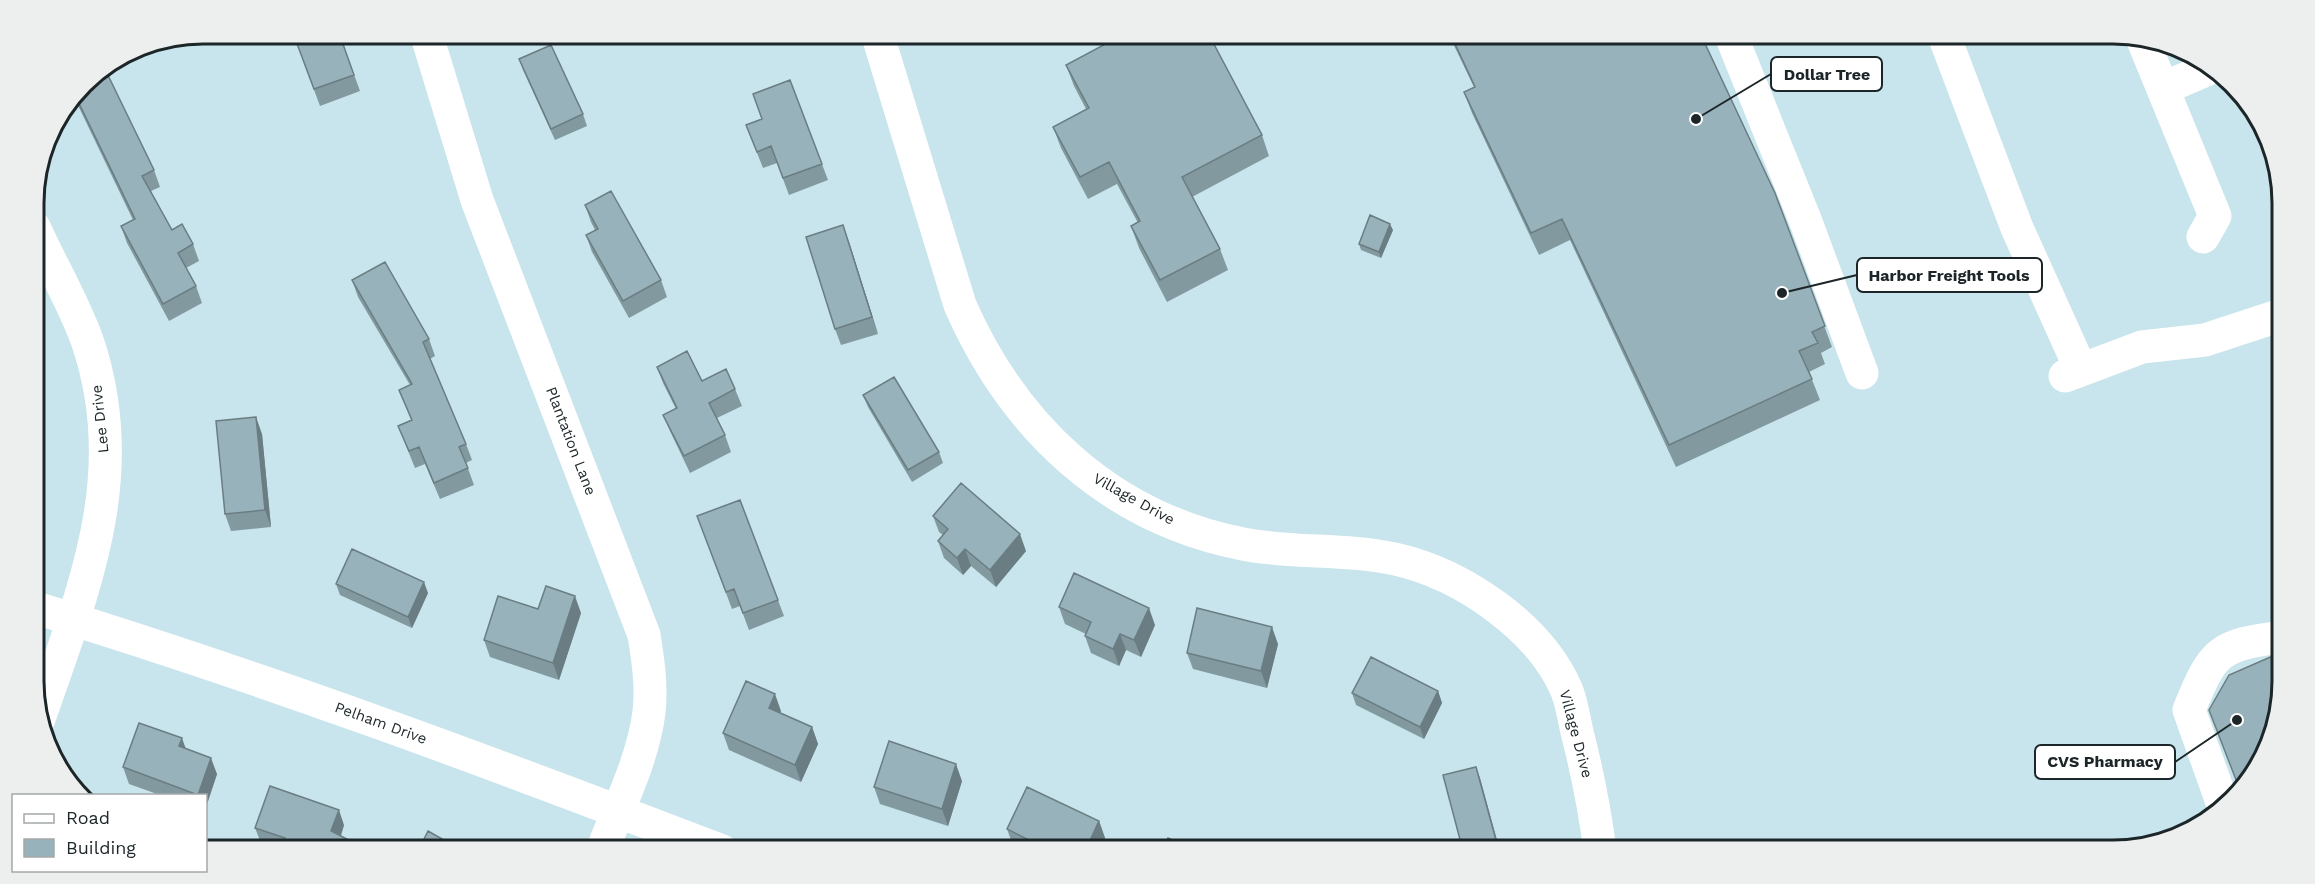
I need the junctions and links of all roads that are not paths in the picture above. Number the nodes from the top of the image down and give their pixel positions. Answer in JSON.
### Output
{"nodes":[{"id":1,"x":429,"y":44,"type":"edge"},
{"id":2,"x":880,"y":44,"type":"edge"},
{"id":3,"x":1734,"y":44,"type":"edge"},
{"id":4,"x":1948,"y":44,"type":"edge"},
{"id":5,"x":2146,"y":48,"type":"edge"},
{"id":6,"x":2202,"y":72,"type":"edge"},
{"id":7,"x":2164,"y":88,"type":"junction"},
{"id":8,"x":2203,"y":237,"type":"dead end"},
{"id":9,"x":44,"y":248,"type":"edge"},
{"id":10,"x":2272,"y":318,"type":"edge"},
{"id":11,"x":1862,"y":373,"type":"dead end"},
{"id":12,"x":44,"y":611,"type":"edge"},
{"id":13,"x":73,"y":620,"type":"junction"},
{"id":14,"x":2272,"y":638,"type":"edge"},
{"id":15,"x":45,"y":701,"type":"edge"},
{"id":16,"x":2220,"y":798,"type":"edge"},
{"id":17,"x":617,"y":811,"type":"junction"},
{"id":18,"x":606,"y":840,"type":"edge"},
{"id":19,"x":693,"y":840,"type":"edge"},
{"id":20,"x":1598,"y":840,"type":"edge"}],
"edges":[{"from":1,"to":17,"type":"street","name":"Plantation Lane"},
{"from":2,"to":20,"type":"street","name":"Village Drive"},
{"from":3,"to":11,"type":"street"},
{"from":4,"to":10,"type":"street"},
{"from":5,"to":7,"type":"street"},
{"from":6,"to":7,"type":"street"},
{"from":7,"to":8,"type":"street"},
{"from":9,"to":13,"type":"street","name":"Lee Drive"},
{"from":12,"to":13,"type":"street","name":"Pelham Drive"},
{"from":13,"to":15,"type":"street","name":"Lee Drive"},
{"from":13,"to":17,"type":"street","name":"Pelham Drive"},
{"from":14,"to":16,"type":"street"},
{"from":17,"to":18,"type":"street","name":"Plantation Lane"},
{"from":17,"to":19,"type":"street","name":"Pelham Drive"}]}
